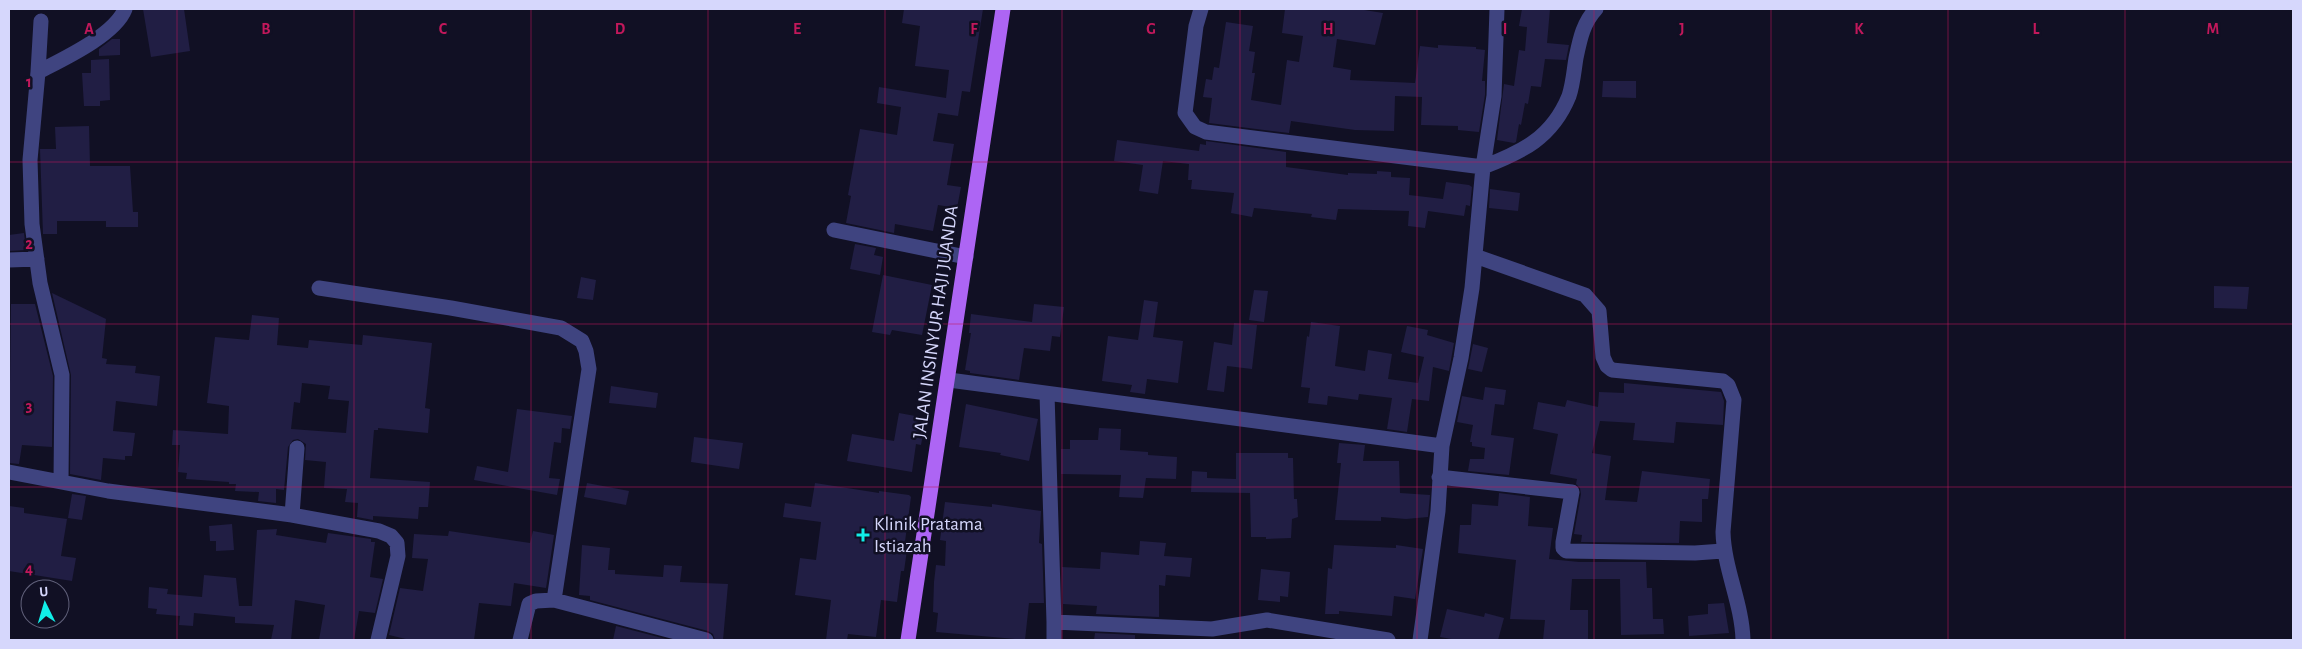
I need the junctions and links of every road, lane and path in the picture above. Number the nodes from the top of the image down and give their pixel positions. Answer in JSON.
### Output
{"nodes":[{"id":1,"x":125,"y":9,"type":"edge"},
{"id":2,"x":1003,"y":9,"type":"edge"},
{"id":3,"x":1200,"y":9,"type":"edge"},
{"id":4,"x":1497,"y":9,"type":"edge"},
{"id":5,"x":1596,"y":9,"type":"edge"},
{"id":6,"x":40,"y":21,"type":"dead end"},
{"id":7,"x":38,"y":72,"type":"junction"},
{"id":8,"x":1483,"y":167,"type":"junction"},
{"id":9,"x":834,"y":230,"type":"dead end"},
{"id":10,"x":1475,"y":256,"type":"junction"},
{"id":11,"x":966,"y":257,"type":"junction"},
{"id":12,"x":37,"y":259,"type":"junction"},
{"id":13,"x":9,"y":260,"type":"edge"},
{"id":14,"x":319,"y":288,"type":"dead end"},
{"id":15,"x":949,"y":380,"type":"junction"},
{"id":16,"x":1047,"y":394,"type":"junction"},
{"id":17,"x":1442,"y":446,"type":"junction"},
{"id":18,"x":297,"y":448,"type":"dead end"},
{"id":19,"x":9,"y":472,"type":"edge"},
{"id":20,"x":1439,"y":477,"type":"junction"},
{"id":21,"x":61,"y":481,"type":"junction"},
{"id":22,"x":292,"y":515,"type":"junction"},
{"id":23,"x":1723,"y":551,"type":"junction"},
{"id":24,"x":554,"y":600,"type":"junction"},
{"id":25,"x":1054,"y":622,"type":"junction"},
{"id":26,"x":378,"y":640,"type":"edge"},
{"id":27,"x":520,"y":640,"type":"edge"},
{"id":28,"x":706,"y":640,"type":"edge"},
{"id":29,"x":908,"y":640,"type":"edge"},
{"id":30,"x":1054,"y":640,"type":"edge"},
{"id":31,"x":1388,"y":640,"type":"edge"},
{"id":32,"x":1420,"y":640,"type":"edge"},
{"id":33,"x":1742,"y":640,"type":"edge"}],
"edges":[{"from":1,"to":7,"type":"street"},
{"from":2,"to":11,"type":"main road","name":"JALAN INSINYUR HAJI JUANDA"},
{"from":3,"to":8,"type":"street"},
{"from":4,"to":8,"type":"street"},
{"from":5,"to":8,"type":"street"},
{"from":6,"to":7,"type":"street"},
{"from":7,"to":12,"type":"street"},
{"from":8,"to":10,"type":"street"},
{"from":9,"to":11,"type":"street"},
{"from":10,"to":17,"type":"street"},
{"from":10,"to":23,"type":"street"},
{"from":11,"to":15,"type":"main road","name":"JALAN INSINYUR HAJI JUANDA"},
{"from":12,"to":13,"type":"street"},
{"from":12,"to":21,"type":"street"},
{"from":14,"to":24,"type":"street"},
{"from":15,"to":16,"type":"street"},
{"from":15,"to":29,"type":"main road","name":"JALAN INSINYUR HAJI JUANDA"},
{"from":16,"to":17,"type":"street"},
{"from":16,"to":25,"type":"street"},
{"from":17,"to":20,"type":"street"},
{"from":18,"to":22,"type":"street"},
{"from":19,"to":21,"type":"street"},
{"from":20,"to":23,"type":"street"},
{"from":20,"to":32,"type":"street"},
{"from":21,"to":22,"type":"street"},
{"from":22,"to":26,"type":"street"},
{"from":23,"to":33,"type":"street"},
{"from":24,"to":27,"type":"street"},
{"from":24,"to":28,"type":"street"},
{"from":25,"to":30,"type":"street"},
{"from":25,"to":31,"type":"street"}]}
